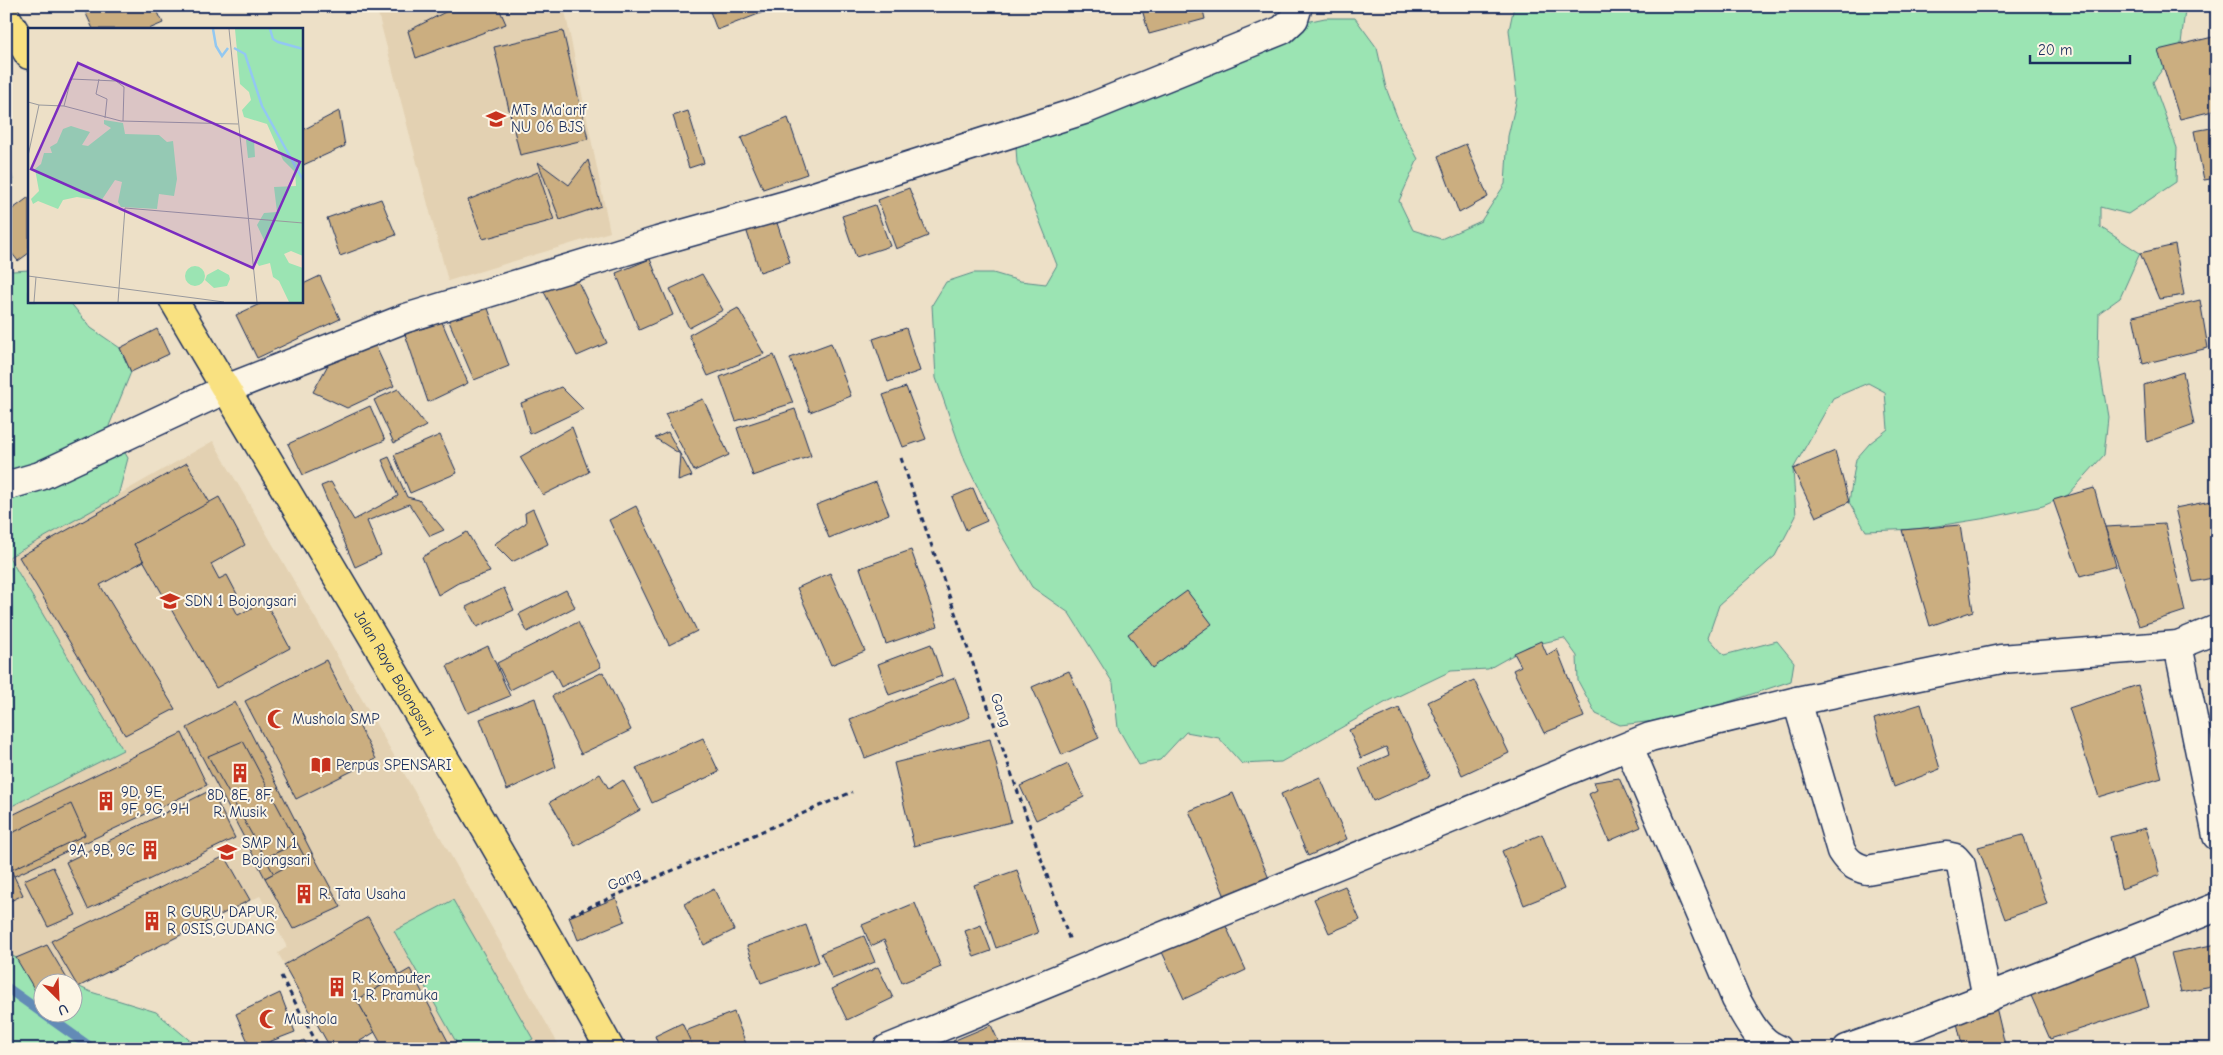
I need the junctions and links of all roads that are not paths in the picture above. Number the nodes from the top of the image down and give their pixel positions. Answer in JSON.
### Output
{"nodes":[{"id":1,"x":1298,"y":6,"type":"edge"},
{"id":2,"x":6,"y":17,"type":"edge"},
{"id":3,"x":28,"y":53,"type":"edge"},
{"id":4,"x":175,"y":302,"type":"edge"},
{"id":5,"x":226,"y":389,"type":"junction"},
{"id":6,"x":6,"y":486,"type":"edge"},
{"id":7,"x":2217,"y":630,"type":"edge"},
{"id":8,"x":2178,"y":645,"type":"junction"},
{"id":9,"x":1797,"y":701,"type":"junction"},
{"id":10,"x":1629,"y":747,"type":"junction"},
{"id":11,"x":2217,"y":836,"type":"edge"},
{"id":12,"x":2217,"y":907,"type":"edge"},
{"id":13,"x":1987,"y":998,"type":"junction"},
{"id":14,"x":610,"y":1049,"type":"edge"},
{"id":15,"x":887,"y":1049,"type":"edge"},
{"id":16,"x":1778,"y":1049,"type":"edge"},
{"id":17,"x":1847,"y":1049,"type":"edge"}],
"edges":[{"from":1,"to":5,"type":"street"},
{"from":2,"to":3,"type":"main road"},
{"from":4,"to":5,"type":"main road","name":"Jalan Raya Bojongsari"},
{"from":5,"to":6,"type":"street"},
{"from":5,"to":14,"type":"main road","name":"Jalan Raya Bojongsari"},
{"from":7,"to":8,"type":"street"},
{"from":8,"to":9,"type":"street"},
{"from":8,"to":11,"type":"street"},
{"from":9,"to":10,"type":"street"},
{"from":9,"to":13,"type":"street"},
{"from":10,"to":15,"type":"street"},
{"from":10,"to":16,"type":"street"},
{"from":12,"to":13,"type":"street"},
{"from":13,"to":17,"type":"street"}]}
